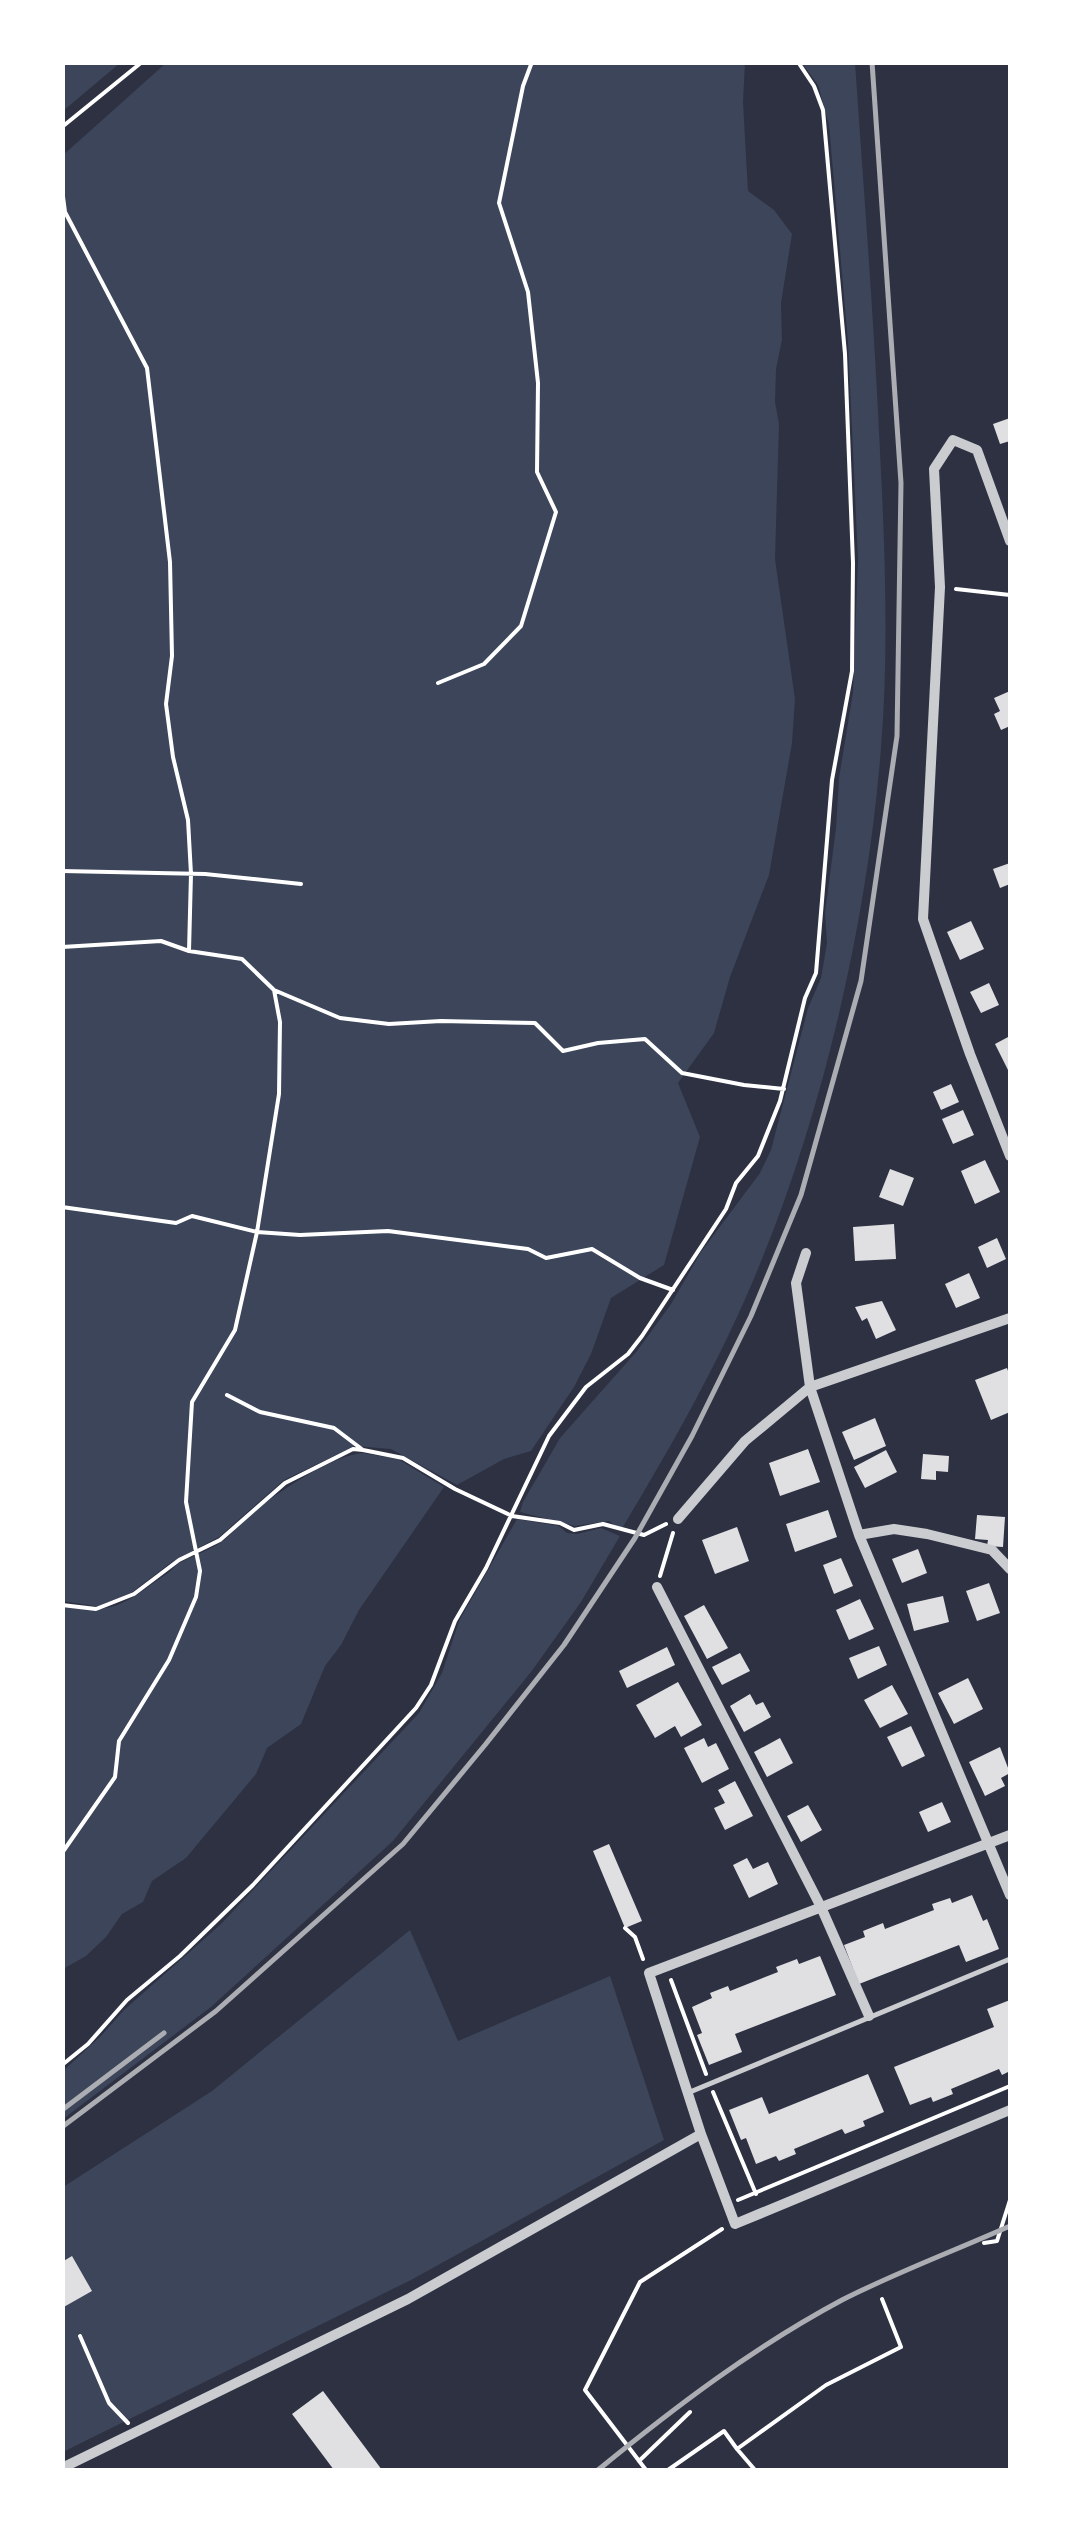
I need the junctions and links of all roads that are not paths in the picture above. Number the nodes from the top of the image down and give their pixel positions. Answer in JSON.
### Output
{"nodes":[{"id":1,"x":1010,"y":541,"type":"edge"},
{"id":2,"x":1010,"y":1156,"type":"edge"},
{"id":3,"x":806,"y":1252,"type":"dead end"},
{"id":4,"x":1010,"y":1318,"type":"edge"},
{"id":5,"x":810,"y":1387,"type":"junction"},
{"id":6,"x":678,"y":1519,"type":"road end"},
{"id":7,"x":859,"y":1535,"type":"junction"},
{"id":8,"x":1010,"y":1569,"type":"edge"},
{"id":9,"x":656,"y":1587,"type":"road end"},
{"id":10,"x":1010,"y":1835,"type":"edge"},
{"id":11,"x":988,"y":1843,"type":"junction"},
{"id":12,"x":1010,"y":1896,"type":"edge"},
{"id":13,"x":820,"y":1907,"type":"junction"},
{"id":14,"x":1010,"y":1959,"type":"edge"},
{"id":15,"x":869,"y":2016,"type":"junction"},
{"id":16,"x":688,"y":2092,"type":"junction"},
{"id":17,"x":1010,"y":2110,"type":"edge"},
{"id":18,"x":702,"y":2134,"type":"junction"},
{"id":19,"x":62,"y":2468,"type":"edge"}],
"edges":[{"from":1,"to":2,"type":"street"},
{"from":3,"to":5,"type":"street"},
{"from":4,"to":5,"type":"street"},
{"from":5,"to":6,"type":"street"},
{"from":5,"to":7,"type":"street"},
{"from":7,"to":8,"type":"street"},
{"from":7,"to":11,"type":"street"},
{"from":9,"to":13,"type":"street"},
{"from":10,"to":11,"type":"street"},
{"from":11,"to":12,"type":"street"},
{"from":11,"to":13,"type":"street"},
{"from":13,"to":15,"type":"street"},
{"from":13,"to":16,"type":"street"},
{"from":14,"to":15,"type":"lane"},
{"from":15,"to":16,"type":"lane"},
{"from":16,"to":18,"type":"street"},
{"from":17,"to":18,"type":"street"},
{"from":18,"to":19,"type":"street"}]}
